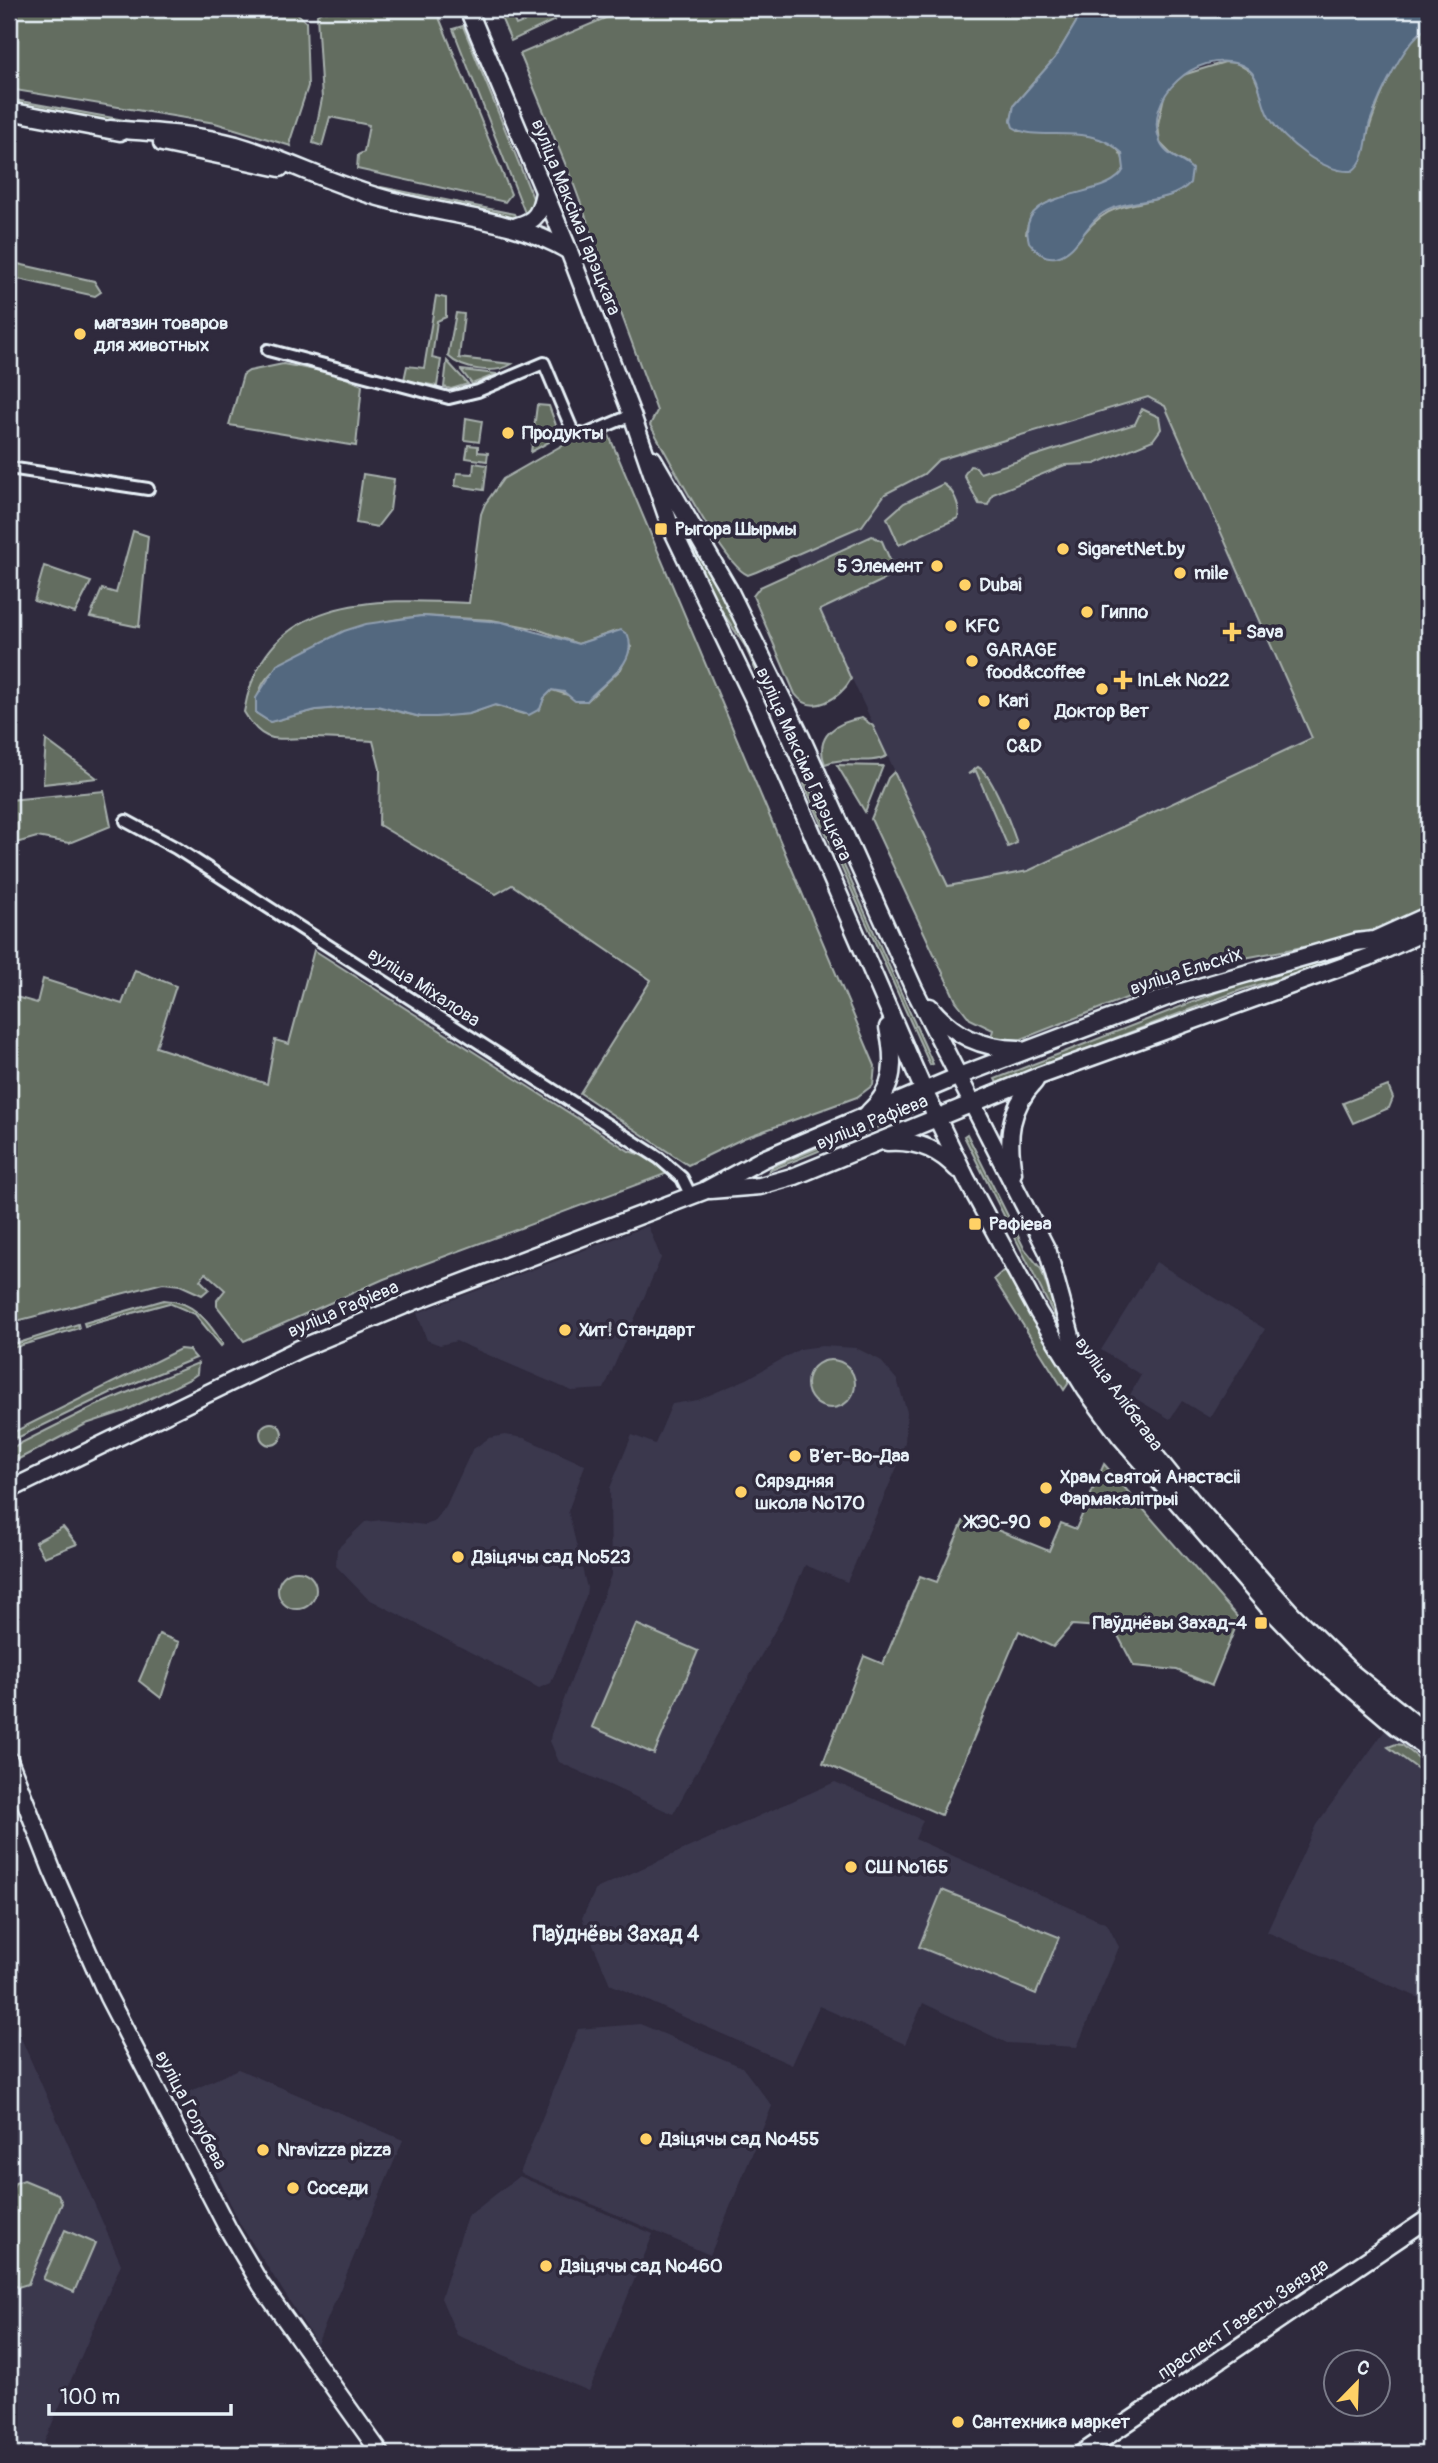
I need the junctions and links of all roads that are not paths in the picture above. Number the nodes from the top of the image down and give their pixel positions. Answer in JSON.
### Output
{"nodes":[{"id":1,"x":468,"y":9,"type":"edge"},
{"id":2,"x":9,"y":111,"type":"edge"},
{"id":3,"x":544,"y":193,"type":"junction"},
{"id":4,"x":517,"y":226,"type":"junction"},
{"id":5,"x":569,"y":251,"type":"junction"},
{"id":6,"x":268,"y":350,"type":"dead end"},
{"id":7,"x":632,"y":415,"type":"junction"},
{"id":8,"x":642,"y":442,"type":"junction"},
{"id":9,"x":9,"y":468,"type":"edge"},
{"id":10,"x":148,"y":489,"type":"dead end"},
{"id":11,"x":801,"y":737,"type":"junction"},
{"id":12,"x":774,"y":749,"type":"junction"},
{"id":13,"x":126,"y":821,"type":"dead end"},
{"id":14,"x":1429,"y":915,"type":"edge"},
{"id":15,"x":1429,"y":930,"type":"edge"},
{"id":16,"x":914,"y":989,"type":"junction"},
{"id":17,"x":883,"y":1000,"type":"junction"},
{"id":18,"x":1026,"y":1049,"type":"junction"},
{"id":19,"x":959,"y":1076,"type":"junction"},
{"id":20,"x":1039,"y":1076,"type":"junction"},
{"id":21,"x":927,"y":1097,"type":"junction"},
{"id":22,"x":973,"y":1104,"type":"junction"},
{"id":23,"x":862,"y":1118,"type":"junction"},
{"id":24,"x":937,"y":1118,"type":"junction"},
{"id":25,"x":870,"y":1144,"type":"junction"},
{"id":26,"x":966,"y":1178,"type":"junction"},
{"id":27,"x":1016,"y":1189,"type":"junction"},
{"id":28,"x":697,"y":1194,"type":"junction"},
{"id":29,"x":9,"y":1490,"type":"edge"},
{"id":30,"x":1429,"y":1735,"type":"edge"},
{"id":31,"x":1429,"y":1750,"type":"edge"},
{"id":32,"x":9,"y":1760,"type":"edge"},
{"id":33,"x":1429,"y":2218,"type":"edge"},
{"id":34,"x":381,"y":2454,"type":"edge"},
{"id":35,"x":1081,"y":2454,"type":"edge"}],
"edges":[{"from":1,"to":3,"type":"main road","name":"вуліца Максіма Гарэцкага"},
{"from":2,"to":4,"type":"main road"},
{"from":3,"to":4,"type":"main road"},
{"from":3,"to":5,"type":"main road","name":"вуліца Максіма Гарэцкага"},
{"from":4,"to":5,"type":"main road"},
{"from":5,"to":7,"type":"main road","name":"вуліца Максіма Гарэцкага"},
{"from":6,"to":7,"type":"street"},
{"from":7,"to":8,"type":"main road","name":"вуліца Максіма Гарэцкага"},
{"from":8,"to":11,"type":"main road","name":"вуліца Максіма Гарэцкага"},
{"from":8,"to":12,"type":"main road","name":"вуліца Максіма Гарэцкага"},
{"from":9,"to":10,"type":"street"},
{"from":11,"to":12,"type":"main road"},
{"from":11,"to":16,"type":"main road","name":"вуліца Максіма Гарэцкага"},
{"from":12,"to":17,"type":"main road","name":"вуліца Максіма Гарэцкага"},
{"from":13,"to":28,"type":"street","name":"вуліца Міхалова"},
{"from":14,"to":18,"type":"main road","name":"вуліца Ельскіх"},
{"from":15,"to":20,"type":"main road"},
{"from":16,"to":18,"type":"main road"},
{"from":16,"to":19,"type":"main road","name":"вуліца Максіма Гарэцкага"},
{"from":17,"to":21,"type":"main road","name":"вуліца Максіма Гарэцкага"},
{"from":17,"to":23,"type":"main road"},
{"from":18,"to":19,"type":"main road","name":"вуліца Ельскіх"},
{"from":19,"to":21,"type":"main road","name":"вуліца Рафіева"},
{"from":19,"to":22,"type":"main road","name":"вуліца Алібегава"},
{"from":20,"to":22,"type":"main road"},
{"from":20,"to":27,"type":"main road"},
{"from":21,"to":23,"type":"main road","name":"вуліца Рафіева"},
{"from":21,"to":24,"type":"main road","name":"вуліца Алібегава"},
{"from":22,"to":24,"type":"main road","name":"вуліца Рафіева"},
{"from":22,"to":27,"type":"main road","name":"вуліца Алібегава"},
{"from":23,"to":28,"type":"main road","name":"вуліца Рафіева"},
{"from":24,"to":25,"type":"main road","name":"вуліца Рафіева"},
{"from":24,"to":26,"type":"main road","name":"вуліца Алібегава"},
{"from":25,"to":26,"type":"main road"},
{"from":25,"to":28,"type":"main road","name":"вуліца Рафіева"},
{"from":26,"to":31,"type":"main road","name":"вуліца Алібегава"},
{"from":27,"to":30,"type":"main road","name":"вуліца Алібегава"},
{"from":28,"to":29,"type":"main road","name":"вуліца Рафіева"},
{"from":32,"to":34,"type":"main road","name":"вуліца Голубева"},
{"from":33,"to":35,"type":"main road","name":"праспект Газеты Звязда"}]}
